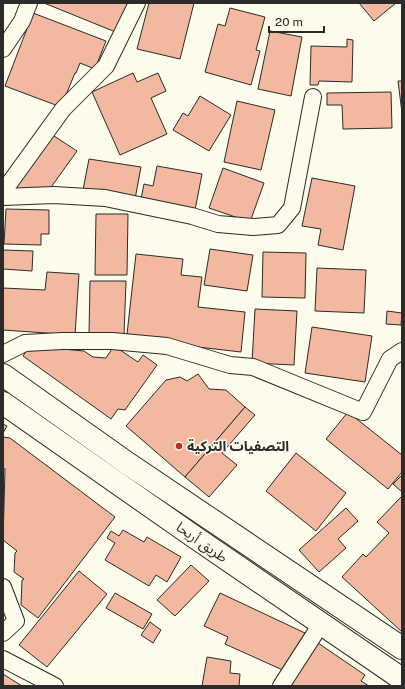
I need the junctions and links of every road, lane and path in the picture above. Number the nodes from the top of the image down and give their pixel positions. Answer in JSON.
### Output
{"nodes":[{"id":1,"x":29,"y":3,"type":"edge"},
{"id":2,"x":137,"y":3,"type":"edge"},
{"id":3,"x":3,"y":49,"type":"edge"},
{"id":4,"x":313,"y":97,"type":"dead end"},
{"id":5,"x":3,"y":192,"type":"edge"},
{"id":6,"x":3,"y":197,"type":"edge"},
{"id":7,"x":402,"y":351,"type":"edge"},
{"id":8,"x":3,"y":354,"type":"edge"},
{"id":9,"x":3,"y":375,"type":"edge"},
{"id":10,"x":3,"y":403,"type":"edge"},
{"id":11,"x":3,"y":587,"type":"edge"},
{"id":12,"x":321,"y":624,"type":"junction"},
{"id":13,"x":3,"y":633,"type":"edge"},
{"id":14,"x":402,"y":648,"type":"edge"},
{"id":15,"x":3,"y":659,"type":"edge"},
{"id":16,"x":402,"y":679,"type":"edge"},
{"id":17,"x":55,"y":686,"type":"edge"},
{"id":18,"x":281,"y":686,"type":"edge"}],
"edges":[{"from":1,"to":3,"type":"street"},
{"from":2,"to":5,"type":"street"},
{"from":4,"to":6,"type":"street"},
{"from":7,"to":8,"type":"street"},
{"from":9,"to":14,"type":"main road","name":"طريق أريحا"},
{"from":10,"to":12,"type":"main road","name":"طريق أريحا"},
{"from":11,"to":13,"type":"street"},
{"from":12,"to":16,"type":"main road","name":"طريق أريحا"},
{"from":12,"to":18,"type":"street"},
{"from":15,"to":17,"type":"street"}]}
